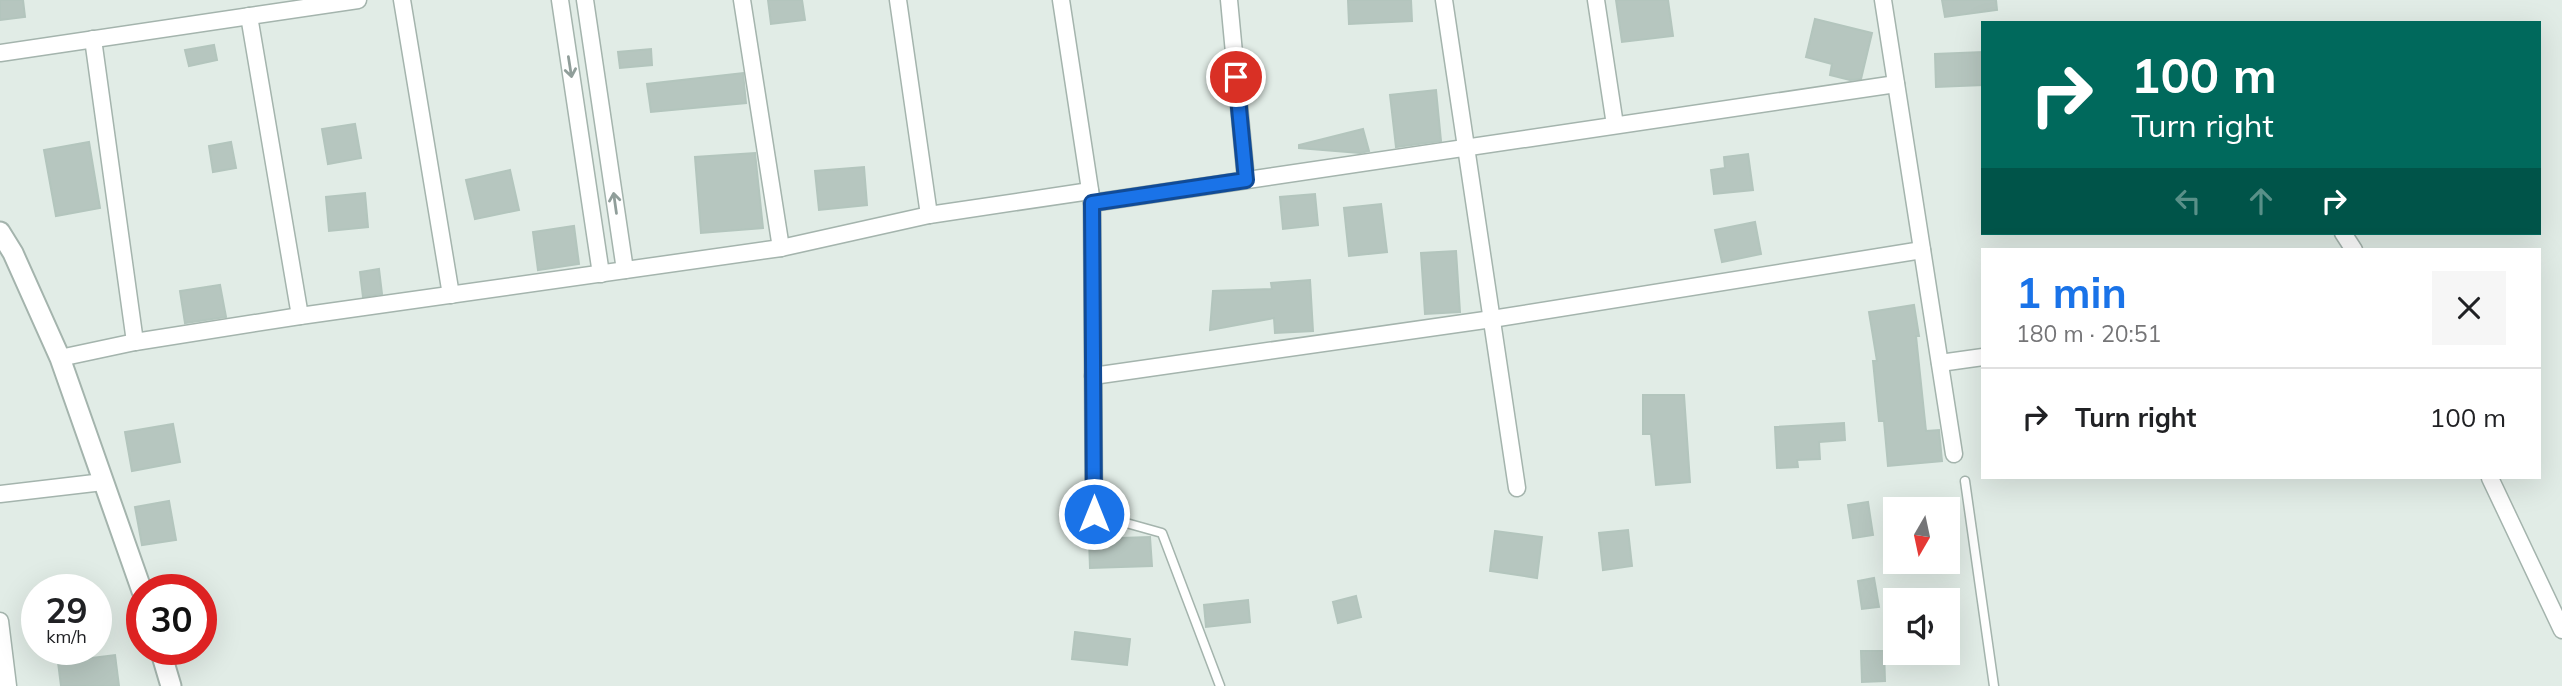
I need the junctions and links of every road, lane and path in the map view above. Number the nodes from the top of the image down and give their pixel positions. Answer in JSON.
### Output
{"nodes":[{"id":1,"x":358,"y":0,"type":"edge"},
{"id":2,"x":402,"y":0,"type":"edge"},
{"id":3,"x":559,"y":0,"type":"edge"},
{"id":4,"x":585,"y":0,"type":"edge"},
{"id":5,"x":742,"y":0,"type":"edge"},
{"id":6,"x":898,"y":0,"type":"edge"},
{"id":7,"x":1061,"y":0,"type":"edge"},
{"id":8,"x":1229,"y":0,"type":"edge"},
{"id":9,"x":1444,"y":0,"type":"edge"},
{"id":10,"x":1597,"y":0,"type":"edge"},
{"id":11,"x":1883,"y":0,"type":"edge"},
{"id":12,"x":249,"y":16,"type":"junction"},
{"id":13,"x":93,"y":39,"type":"junction"},
{"id":14,"x":0,"y":53,"type":"edge"},
{"id":15,"x":1896,"y":84,"type":"junction"},
{"id":16,"x":1615,"y":125,"type":"junction"},
{"id":17,"x":1466,"y":147,"type":"junction"},
{"id":18,"x":1246,"y":180,"type":"junction"},
{"id":19,"x":1091,"y":197,"type":"junction"},
{"id":20,"x":929,"y":215,"type":"junction"},
{"id":21,"x":0,"y":232,"type":"edge"},
{"id":22,"x":781,"y":248,"type":"junction"},
{"id":23,"x":1922,"y":250,"type":"junction"},
{"id":24,"x":625,"y":270,"type":"junction"},
{"id":25,"x":601,"y":274,"type":"junction"},
{"id":26,"x":451,"y":295,"type":"junction"},
{"id":27,"x":300,"y":316,"type":"junction"},
{"id":28,"x":1492,"y":318,"type":"junction"},
{"id":29,"x":135,"y":342,"type":"junction"},
{"id":30,"x":1981,"y":357,"type":"edge"},
{"id":31,"x":60,"y":358,"type":"junction"},
{"id":32,"x":1940,"y":363,"type":"junction"},
{"id":33,"x":1093,"y":376,"type":"junction"},
{"id":34,"x":1954,"y":454,"type":"dead end"},
{"id":35,"x":2490,"y":479,"type":"edge"},
{"id":36,"x":1965,"y":481,"type":"dead end"},
{"id":37,"x":103,"y":482,"type":"junction"},
{"id":38,"x":1517,"y":488,"type":"dead end"},
{"id":39,"x":0,"y":494,"type":"edge"},
{"id":40,"x":1094,"y":514,"type":"joint"},
{"id":41,"x":136,"y":574,"type":"edge"},
{"id":42,"x":0,"y":621,"type":"edge"},
{"id":43,"x":2562,"y":630,"type":"edge"},
{"id":44,"x":165,"y":665,"type":"edge"},
{"id":45,"x":8,"y":686,"type":"edge"},
{"id":46,"x":171,"y":686,"type":"edge"},
{"id":47,"x":1220,"y":686,"type":"edge"},
{"id":48,"x":1994,"y":686,"type":"edge"}],
"edges":[{"from":1,"to":12,"type":"street"},
{"from":2,"to":26,"type":"street"},
{"from":3,"to":25,"type":"street","one_way":true},
{"from":24,"to":4,"type":"street","one_way":true},
{"from":5,"to":22,"type":"street"},
{"from":6,"to":20,"type":"street"},
{"from":7,"to":19,"type":"street"},
{"from":8,"to":18,"type":"street"},
{"from":9,"to":17,"type":"street"},
{"from":10,"to":16,"type":"street"},
{"from":11,"to":15,"type":"street"},
{"from":12,"to":13,"type":"street"},
{"from":12,"to":27,"type":"street"},
{"from":13,"to":14,"type":"street"},
{"from":13,"to":29,"type":"street"},
{"from":15,"to":16,"type":"street"},
{"from":15,"to":23,"type":"street"},
{"from":16,"to":17,"type":"street"},
{"from":17,"to":18,"type":"street"},
{"from":17,"to":28,"type":"street"},
{"from":18,"to":19,"type":"street"},
{"from":19,"to":20,"type":"street"},
{"from":19,"to":33,"type":"street"},
{"from":20,"to":22,"type":"street"},
{"from":21,"to":31,"type":"street"},
{"from":22,"to":24,"type":"street"},
{"from":23,"to":28,"type":"street"},
{"from":23,"to":32,"type":"street"},
{"from":24,"to":25,"type":"street"},
{"from":25,"to":26,"type":"street"},
{"from":26,"to":27,"type":"street"},
{"from":27,"to":29,"type":"street"},
{"from":28,"to":33,"type":"street"},
{"from":28,"to":38,"type":"street"},
{"from":29,"to":31,"type":"street"},
{"from":30,"to":32,"type":"street"},
{"from":31,"to":37,"type":"street"},
{"from":32,"to":34,"type":"street"},
{"from":33,"to":40,"type":"street"},
{"from":35,"to":43,"type":"street"},
{"from":36,"to":48,"type":"lane"},
{"from":37,"to":39,"type":"street"},
{"from":37,"to":41,"type":"street"},
{"from":40,"to":47,"type":"lane"},
{"from":42,"to":45,"type":"street"},
{"from":44,"to":46,"type":"street"}]}
